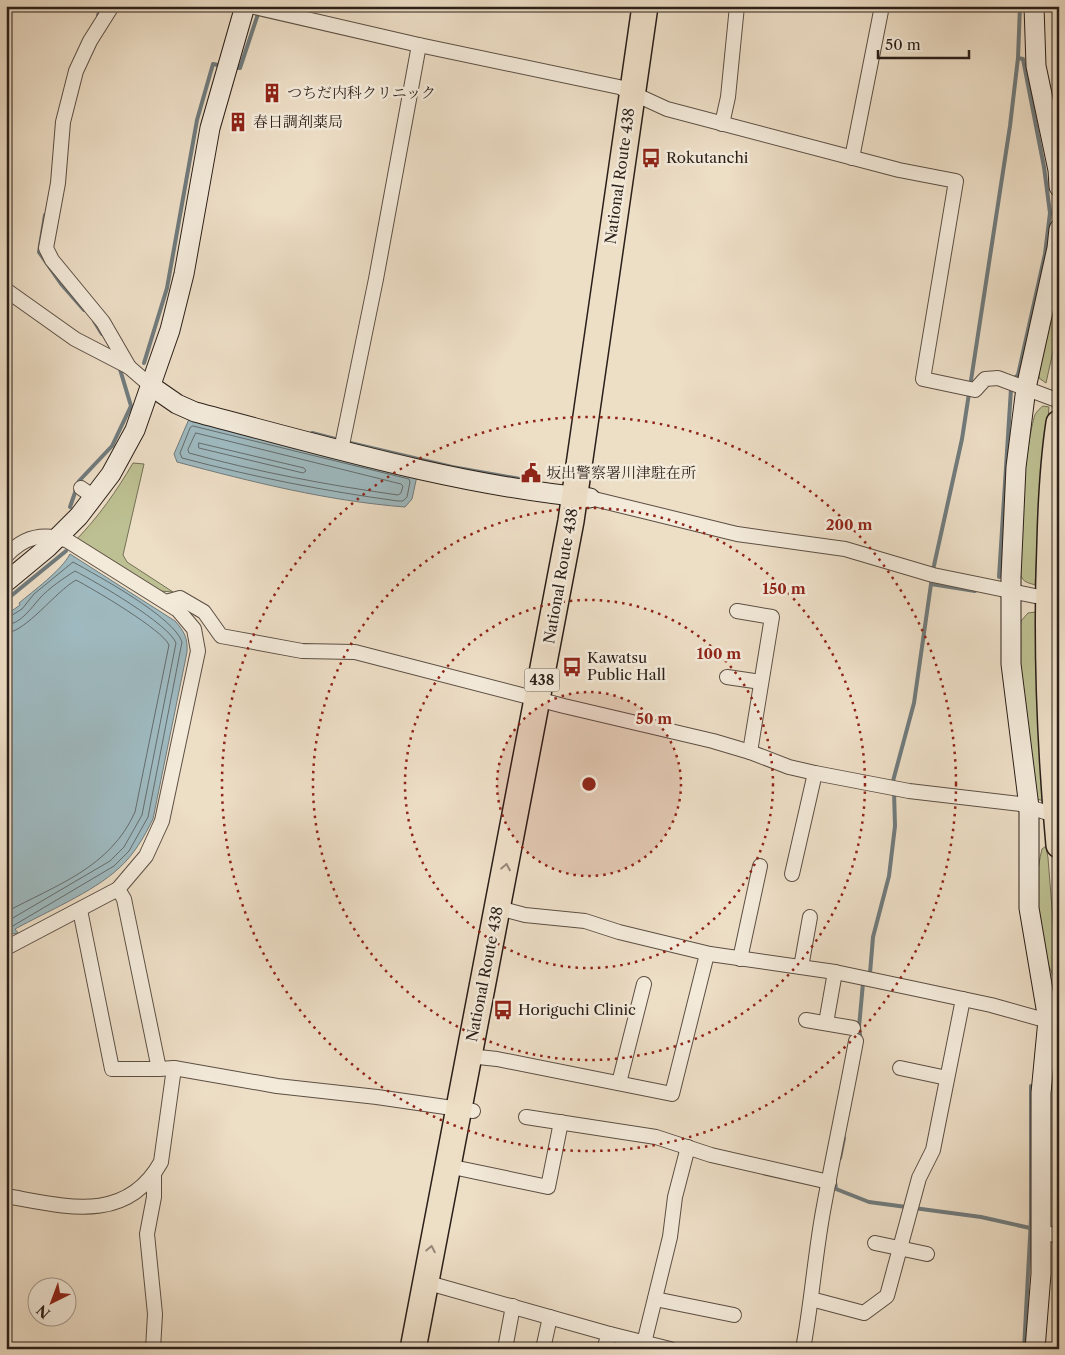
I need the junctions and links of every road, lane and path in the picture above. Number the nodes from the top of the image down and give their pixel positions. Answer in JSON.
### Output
{"nodes":[{"id":1,"x":112,"y":6,"type":"edge"},
{"id":2,"x":645,"y":6,"type":"edge"},
{"id":3,"x":661,"y":6,"type":"edge"},
{"id":4,"x":737,"y":6,"type":"edge"},
{"id":5,"x":882,"y":6,"type":"edge"},
{"id":6,"x":1034,"y":6,"type":"edge"},
{"id":7,"x":254,"y":7,"type":"edge"},
{"id":8,"x":419,"y":45,"type":"junction"},
{"id":9,"x":640,"y":97,"type":"junction"},
{"id":10,"x":722,"y":124,"type":"junction"},
{"id":11,"x":852,"y":158,"type":"junction"},
{"id":12,"x":1058,"y":176,"type":"edge"},
{"id":13,"x":1059,"y":229,"type":"edge"},
{"id":14,"x":6,"y":290,"type":"edge"},
{"id":15,"x":121,"y":363,"type":"junction"},
{"id":16,"x":151,"y":386,"type":"junction"},
{"id":17,"x":1026,"y":388,"type":"junction"},
{"id":18,"x":1057,"y":411,"type":"edge"},
{"id":19,"x":342,"y":444,"type":"junction"},
{"id":20,"x":582,"y":497,"type":"junction"},
{"id":21,"x":58,"y":538,"type":"junction"},
{"id":22,"x":6,"y":556,"type":"edge"},
{"id":23,"x":6,"y":582,"type":"edge"},
{"id":24,"x":1012,"y":591,"type":"junction"},
{"id":25,"x":1035,"y":596,"type":"dead end"},
{"id":26,"x":166,"y":602,"type":"junction"},
{"id":27,"x":737,"y":611,"type":"dead end"},
{"id":28,"x":727,"y":677,"type":"dead end"},
{"id":29,"x":761,"y":682,"type":"junction"},
{"id":30,"x":546,"y":701,"type":"junction"},
{"id":31,"x":750,"y":752,"type":"junction"},
{"id":32,"x":815,"y":773,"type":"junction"},
{"id":33,"x":1037,"y":809,"type":"junction"},
{"id":34,"x":1059,"y":845,"type":"edge"},
{"id":35,"x":760,"y":866,"type":"dead end"},
{"id":36,"x":792,"y":874,"type":"dead end"},
{"id":37,"x":118,"y":889,"type":"junction"},
{"id":38,"x":80,"y":910,"type":"junction"},
{"id":39,"x":506,"y":910,"type":"junction"},
{"id":40,"x":810,"y":917,"type":"dead end"},
{"id":41,"x":6,"y":948,"type":"edge"},
{"id":42,"x":707,"y":954,"type":"junction"},
{"id":43,"x":740,"y":958,"type":"junction"},
{"id":44,"x":801,"y":967,"type":"junction"},
{"id":45,"x":835,"y":972,"type":"junction"},
{"id":46,"x":644,"y":984,"type":"dead end"},
{"id":47,"x":963,"y":999,"type":"junction"},
{"id":48,"x":806,"y":1020,"type":"dead end"},
{"id":49,"x":1054,"y":1022,"type":"edge"},
{"id":50,"x":826,"y":1023,"type":"junction"},
{"id":51,"x":477,"y":1057,"type":"junction"},
{"id":52,"x":174,"y":1068,"type":"junction"},
{"id":53,"x":900,"y":1068,"type":"dead end"},
{"id":54,"x":159,"y":1069,"type":"junction"},
{"id":55,"x":947,"y":1078,"type":"junction"},
{"id":56,"x":619,"y":1083,"type":"junction"},
{"id":57,"x":466,"y":1110,"type":"junction"},
{"id":58,"x":526,"y":1116,"type":"dead end"},
{"id":59,"x":561,"y":1122,"type":"junction"},
{"id":60,"x":688,"y":1147,"type":"junction"},
{"id":61,"x":455,"y":1167,"type":"junction"},
{"id":62,"x":154,"y":1174,"type":"junction"},
{"id":63,"x":828,"y":1182,"type":"junction"},
{"id":64,"x":6,"y":1196,"type":"edge"},
{"id":65,"x":1050,"y":1234,"type":"edge"},
{"id":66,"x":875,"y":1243,"type":"dead end"},
{"id":67,"x":901,"y":1249,"type":"junction"},
{"id":68,"x":927,"y":1254,"type":"dead end"},
{"id":69,"x":433,"y":1284,"type":"junction"},
{"id":70,"x":655,"y":1299,"type":"junction"},
{"id":71,"x":810,"y":1299,"type":"junction"},
{"id":72,"x":513,"y":1306,"type":"junction"},
{"id":73,"x":734,"y":1315,"type":"dead end"},
{"id":74,"x":550,"y":1317,"type":"junction"},
{"id":75,"x":609,"y":1334,"type":"junction"},
{"id":76,"x":644,"y":1343,"type":"junction"},
{"id":77,"x":153,"y":1349,"type":"edge"},
{"id":78,"x":412,"y":1349,"type":"edge"},
{"id":79,"x":429,"y":1349,"type":"edge"},
{"id":80,"x":505,"y":1349,"type":"edge"},
{"id":81,"x":543,"y":1349,"type":"edge"},
{"id":82,"x":604,"y":1349,"type":"edge"},
{"id":83,"x":670,"y":1349,"type":"edge"},
{"id":84,"x":803,"y":1349,"type":"edge"},
{"id":85,"x":1035,"y":1349,"type":"edge"}],
"edges":[{"from":1,"to":15,"type":"street"},
{"from":2,"to":9,"type":"highway","name":"National Route 438","number":"438"},
{"from":3,"to":9,"type":"highway","name":"National Route 438","number":"438"},
{"from":4,"to":10,"type":"street"},
{"from":5,"to":11,"type":"street"},
{"from":6,"to":12,"type":"street"},
{"from":7,"to":8,"type":"street"},
{"from":7,"to":16,"type":"street"},
{"from":8,"to":9,"type":"street"},
{"from":8,"to":19,"type":"street"},
{"from":9,"to":10,"type":"street"},
{"from":9,"to":20,"type":"highway","name":"National Route 438","number":"438"},
{"from":10,"to":11,"type":"street"},
{"from":11,"to":17,"type":"street"},
{"from":13,"to":17,"type":"street"},
{"from":14,"to":15,"type":"street"},
{"from":15,"to":16,"type":"street"},
{"from":16,"to":19,"type":"street"},
{"from":16,"to":21,"type":"street"},
{"from":17,"to":18,"type":"street"},
{"from":17,"to":24,"type":"street"},
{"from":18,"to":34,"type":"highway"},
{"from":19,"to":20,"type":"street"},
{"from":20,"to":24,"type":"street"},
{"from":20,"to":30,"type":"highway","name":"National Route 438","number":"438"},
{"from":21,"to":22,"type":"street"},
{"from":21,"to":23,"type":"street"},
{"from":21,"to":26,"type":"street"},
{"from":24,"to":25,"type":"street"},
{"from":24,"to":33,"type":"street"},
{"from":26,"to":30,"type":"street"},
{"from":26,"to":37,"type":"street"},
{"from":27,"to":29,"type":"street"},
{"from":28,"to":29,"type":"street"},
{"from":29,"to":31,"type":"street"},
{"from":30,"to":31,"type":"street"},
{"from":30,"to":39,"type":"highway","name":"National Route 438","number":"438"},
{"from":31,"to":32,"type":"street"},
{"from":32,"to":33,"type":"street"},
{"from":32,"to":36,"type":"street"},
{"from":33,"to":49,"type":"street"},
{"from":35,"to":43,"type":"street"},
{"from":37,"to":38,"type":"street"},
{"from":37,"to":54,"type":"street"},
{"from":38,"to":41,"type":"street"},
{"from":38,"to":54,"type":"street"},
{"from":39,"to":42,"type":"street"},
{"from":39,"to":51,"type":"highway","name":"National Route 438","number":"438"},
{"from":40,"to":44,"type":"street"},
{"from":42,"to":43,"type":"street"},
{"from":42,"to":56,"type":"street"},
{"from":43,"to":44,"type":"street"},
{"from":44,"to":45,"type":"street"},
{"from":45,"to":47,"type":"street"},
{"from":45,"to":50,"type":"street"},
{"from":46,"to":56,"type":"street"},
{"from":47,"to":49,"type":"street"},
{"from":47,"to":55,"type":"street"},
{"from":48,"to":50,"type":"street"},
{"from":49,"to":65,"type":"street"},
{"from":50,"to":63,"type":"street"},
{"from":51,"to":56,"type":"street"},
{"from":51,"to":57,"type":"highway","name":"National Route 438","number":"438"},
{"from":52,"to":54,"type":"street"},
{"from":52,"to":57,"type":"street"},
{"from":52,"to":62,"type":"street"},
{"from":53,"to":55,"type":"street"},
{"from":55,"to":67,"type":"street"},
{"from":57,"to":61,"type":"highway","name":"National Route 438","number":"438"},
{"from":58,"to":59,"type":"street"},
{"from":59,"to":60,"type":"street"},
{"from":59,"to":61,"type":"street"},
{"from":60,"to":63,"type":"street"},
{"from":60,"to":70,"type":"street"},
{"from":61,"to":69,"type":"highway","name":"National Route 438","number":"438"},
{"from":62,"to":64,"type":"street"},
{"from":62,"to":77,"type":"street"},
{"from":63,"to":71,"type":"street"},
{"from":65,"to":85,"type":"street"},
{"from":66,"to":67,"type":"street"},
{"from":67,"to":68,"type":"street"},
{"from":67,"to":71,"type":"street"},
{"from":69,"to":72,"type":"street"},
{"from":69,"to":78,"type":"highway","name":"National Route 438","number":"438"},
{"from":69,"to":79,"type":"highway","name":"National Route 438","number":"438"},
{"from":70,"to":73,"type":"street"},
{"from":70,"to":76,"type":"street"},
{"from":71,"to":84,"type":"street"},
{"from":72,"to":74,"type":"street"},
{"from":72,"to":80,"type":"street"},
{"from":74,"to":75,"type":"street"},
{"from":74,"to":81,"type":"street"},
{"from":75,"to":76,"type":"street"},
{"from":75,"to":82,"type":"street"},
{"from":76,"to":83,"type":"street"}]}
